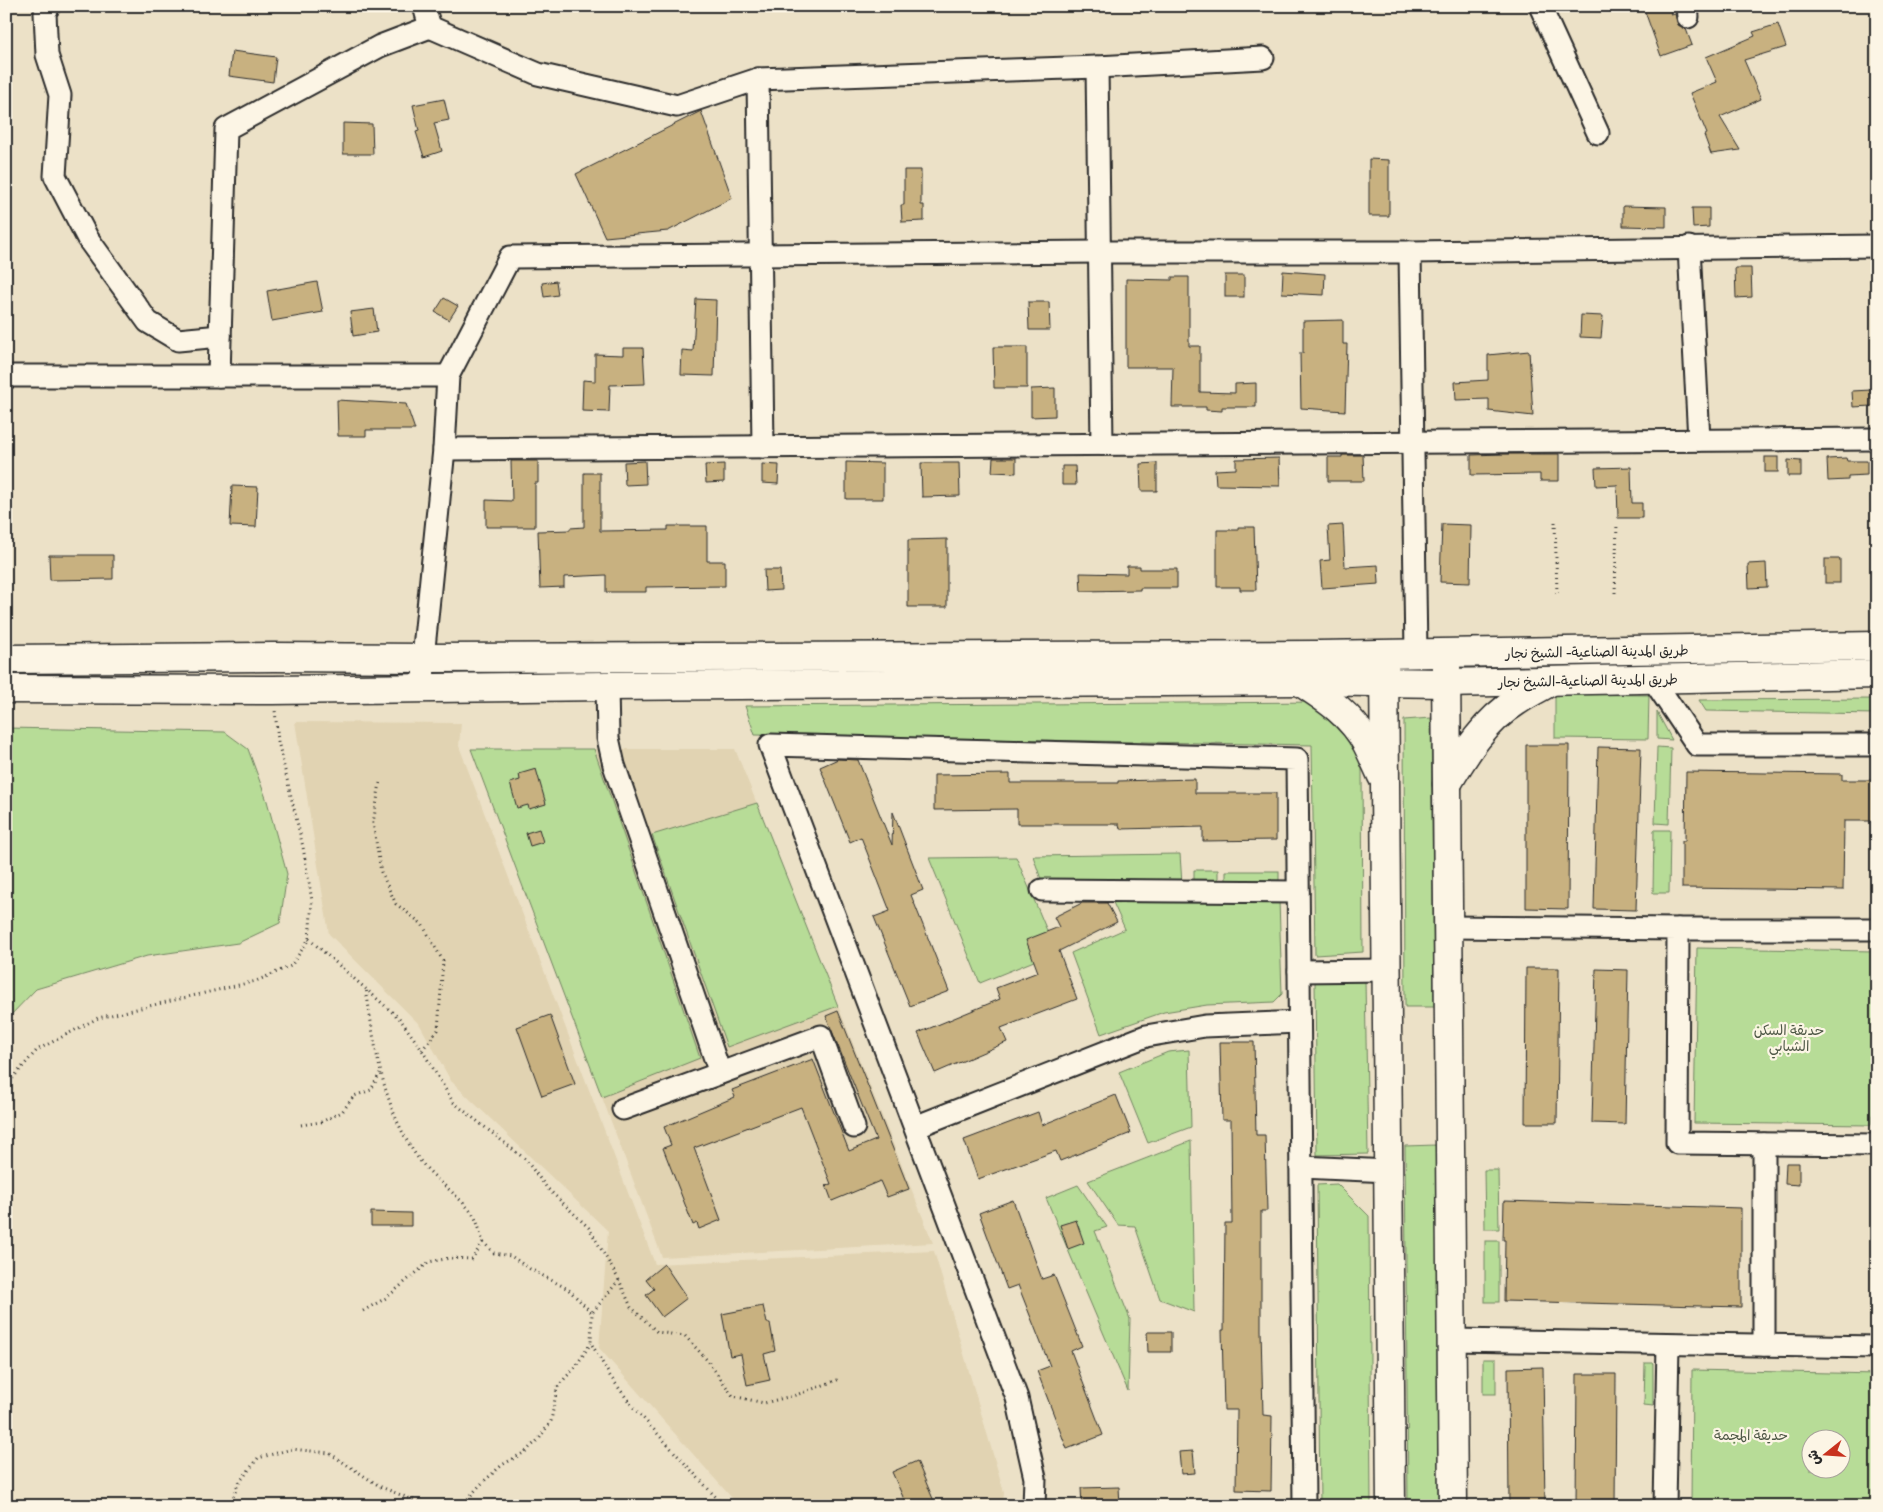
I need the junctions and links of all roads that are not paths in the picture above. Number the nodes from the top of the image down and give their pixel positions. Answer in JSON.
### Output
{"nodes":[{"id":1,"x":49,"y":6,"type":"edge"},
{"id":2,"x":424,"y":6,"type":"edge"},
{"id":3,"x":1540,"y":6,"type":"edge"},
{"id":4,"x":430,"y":27,"type":"junction"},
{"id":5,"x":1263,"y":58,"type":"dead end"},
{"id":6,"x":1097,"y":68,"type":"junction"},
{"id":7,"x":758,"y":79,"type":"junction"},
{"id":8,"x":1598,"y":133,"type":"dead end"},
{"id":9,"x":1877,"y":246,"type":"edge"},
{"id":10,"x":1689,"y":247,"type":"junction"},
{"id":11,"x":1100,"y":252,"type":"junction"},
{"id":12,"x":1410,"y":252,"type":"junction"},
{"id":13,"x":760,"y":255,"type":"junction"},
{"id":14,"x":220,"y":336,"type":"junction"},
{"id":15,"x":6,"y":376,"type":"edge"},
{"id":16,"x":219,"y":376,"type":"junction"},
{"id":17,"x":448,"y":376,"type":"junction"},
{"id":18,"x":1877,"y":439,"type":"edge"},
{"id":19,"x":1698,"y":440,"type":"junction"},
{"id":20,"x":1413,"y":442,"type":"junction"},
{"id":21,"x":1102,"y":444,"type":"junction"},
{"id":22,"x":763,"y":447,"type":"junction"},
{"id":23,"x":444,"y":449,"type":"junction"},
{"id":24,"x":1877,"y":646,"type":"edge"},
{"id":25,"x":1416,"y":653,"type":"junction"},
{"id":26,"x":1446,"y":653,"type":"junction"},
{"id":27,"x":1384,"y":654,"type":"junction"},
{"id":28,"x":423,"y":658,"type":"junction"},
{"id":29,"x":6,"y":659,"type":"edge"},
{"id":30,"x":1877,"y":674,"type":"edge"},
{"id":31,"x":1652,"y":678,"type":"junction"},
{"id":32,"x":1299,"y":681,"type":"junction"},
{"id":33,"x":1385,"y":682,"type":"junction"},
{"id":34,"x":1551,"y":682,"type":"junction"},
{"id":35,"x":1445,"y":683,"type":"junction"},
{"id":36,"x":607,"y":686,"type":"junction"},
{"id":37,"x":424,"y":687,"type":"junction"},
{"id":38,"x":6,"y":689,"type":"edge"},
{"id":39,"x":1877,"y":745,"type":"edge"},
{"id":40,"x":1447,"y":784,"type":"junction"},
{"id":41,"x":1386,"y":785,"type":"junction"},
{"id":42,"x":1042,"y":890,"type":"dead end"},
{"id":43,"x":1298,"y":892,"type":"junction"},
{"id":44,"x":1448,"y":927,"type":"junction"},
{"id":45,"x":1678,"y":929,"type":"junction"},
{"id":46,"x":1877,"y":930,"type":"edge"},
{"id":47,"x":1387,"y":970,"type":"junction"},
{"id":48,"x":1299,"y":971,"type":"junction"},
{"id":49,"x":1299,"y":1022,"type":"junction"},
{"id":50,"x":720,"y":1073,"type":"junction"},
{"id":51,"x":623,"y":1109,"type":"dead end"},
{"id":52,"x":854,"y":1127,"type":"dead end"},
{"id":53,"x":915,"y":1128,"type":"junction"},
{"id":54,"x":1764,"y":1144,"type":"junction"},
{"id":55,"x":1877,"y":1145,"type":"edge"},
{"id":56,"x":1301,"y":1167,"type":"junction"},
{"id":57,"x":1389,"y":1171,"type":"junction"},
{"id":58,"x":1452,"y":1340,"type":"junction"},
{"id":59,"x":1668,"y":1344,"type":"junction"},
{"id":60,"x":1764,"y":1345,"type":"junction"},
{"id":61,"x":1877,"y":1347,"type":"edge"},
{"id":62,"x":1034,"y":1506,"type":"edge"},
{"id":63,"x":1304,"y":1506,"type":"edge"},
{"id":64,"x":1391,"y":1506,"type":"edge"},
{"id":65,"x":1453,"y":1506,"type":"edge"},
{"id":66,"x":1665,"y":1506,"type":"edge"}],
"edges":[{"from":1,"to":14,"type":"street"},
{"from":2,"to":4,"type":"street"},
{"from":3,"to":8,"type":"street"},
{"from":4,"to":7,"type":"street"},
{"from":4,"to":14,"type":"street"},
{"from":5,"to":6,"type":"street"},
{"from":6,"to":7,"type":"street"},
{"from":6,"to":11,"type":"street"},
{"from":7,"to":13,"type":"street"},
{"from":9,"to":10,"type":"street"},
{"from":10,"to":12,"type":"street"},
{"from":10,"to":19,"type":"street"},
{"from":11,"to":12,"type":"street"},
{"from":11,"to":13,"type":"street"},
{"from":11,"to":21,"type":"street"},
{"from":12,"to":20,"type":"street"},
{"from":13,"to":17,"type":"street"},
{"from":13,"to":22,"type":"street"},
{"from":14,"to":16,"type":"street"},
{"from":15,"to":16,"type":"street"},
{"from":16,"to":17,"type":"street"},
{"from":17,"to":23,"type":"street"},
{"from":18,"to":19,"type":"street"},
{"from":19,"to":20,"type":"street"},
{"from":20,"to":21,"type":"street"},
{"from":20,"to":25,"type":"street"},
{"from":21,"to":22,"type":"street"},
{"from":22,"to":23,"type":"street"},
{"from":23,"to":28,"type":"street"},
{"from":24,"to":26,"type":"main road","name":"طريق المدينة الصناعية- الشيخ نجار"},
{"from":25,"to":26,"type":"main road","name":"طريق المدينة الصناعية- الشيخ نجار"},
{"from":25,"to":27,"type":"main road","name":"طريق المدينة الصناعية- الشيخ نجار"},
{"from":26,"to":35,"type":"main road"},
{"from":27,"to":28,"type":"main road","name":"طريق المدينة الصناعية- الشيخ نجار"},
{"from":27,"to":33,"type":"main road"},
{"from":28,"to":29,"type":"main road","name":"طريق المدينة الصناعية- الشيخ نجار"},
{"from":28,"to":37,"type":"street"},
{"from":30,"to":31,"type":"main road","name":"طريق المدينة الصناعية-الشيخ نجار"},
{"from":31,"to":34,"type":"main road","name":"طريق المدينة الصناعية-الشيخ نجار"},
{"from":31,"to":39,"type":"street"},
{"from":32,"to":33,"type":"main road","name":"طريق المدينة الصناعية-الشيخ نجار"},
{"from":32,"to":36,"type":"main road","name":"طريق المدينة الصناعية-الشيخ نجار"},
{"from":32,"to":41,"type":"main road"},
{"from":33,"to":35,"type":"main road","name":"طريق المدينة الصناعية-الشيخ نجار"},
{"from":33,"to":41,"type":"main road"},
{"from":34,"to":35,"type":"main road","name":"طريق المدينة الصناعية-الشيخ نجار"},
{"from":34,"to":40,"type":"main road"},
{"from":35,"to":40,"type":"main road"},
{"from":36,"to":37,"type":"main road","name":"طريق المدينة الصناعية-الشيخ نجار"},
{"from":36,"to":50,"type":"street"},
{"from":37,"to":38,"type":"main road","name":"طريق المدينة الصناعية-الشيخ نجار"},
{"from":40,"to":44,"type":"main road"},
{"from":41,"to":47,"type":"main road"},
{"from":42,"to":43,"type":"street"},
{"from":43,"to":48,"type":"street"},
{"from":43,"to":53,"type":"street"},
{"from":44,"to":45,"type":"street"},
{"from":44,"to":58,"type":"main road"},
{"from":45,"to":46,"type":"street"},
{"from":45,"to":54,"type":"street"},
{"from":47,"to":48,"type":"street"},
{"from":47,"to":57,"type":"main road"},
{"from":48,"to":49,"type":"street"},
{"from":49,"to":53,"type":"street"},
{"from":49,"to":56,"type":"street"},
{"from":50,"to":51,"type":"street"},
{"from":50,"to":52,"type":"street"},
{"from":53,"to":62,"type":"street"},
{"from":54,"to":55,"type":"street"},
{"from":54,"to":60,"type":"street"},
{"from":56,"to":57,"type":"street"},
{"from":56,"to":63,"type":"street"},
{"from":57,"to":64,"type":"main road"},
{"from":58,"to":59,"type":"street"},
{"from":58,"to":65,"type":"main road"},
{"from":59,"to":60,"type":"street"},
{"from":59,"to":66,"type":"street"},
{"from":60,"to":61,"type":"street"}]}
